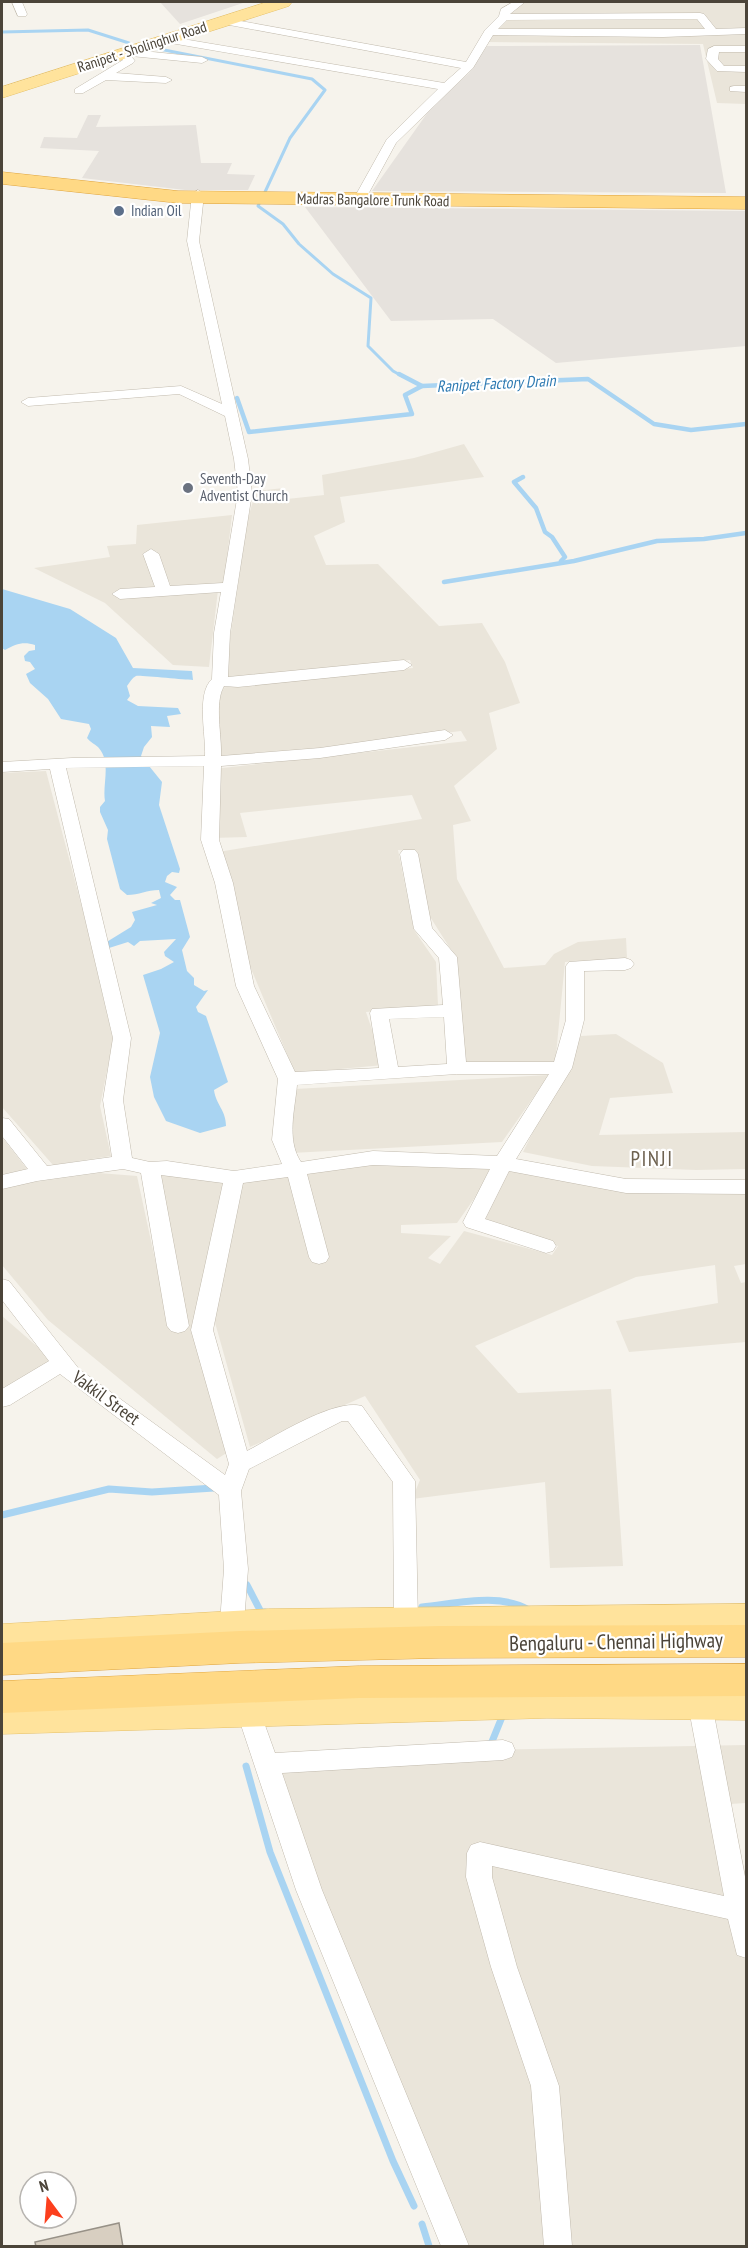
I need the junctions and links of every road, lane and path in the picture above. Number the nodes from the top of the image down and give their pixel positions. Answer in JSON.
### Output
{"nodes":[{"id":1,"x":16,"y":2,"type":"edge"},
{"id":2,"x":272,"y":2,"type":"edge"},
{"id":3,"x":283,"y":2,"type":"edge"},
{"id":4,"x":520,"y":2,"type":"edge"},
{"id":5,"x":529,"y":2,"type":"edge"},
{"id":6,"x":502,"y":12,"type":"junction"},
{"id":7,"x":22,"y":14,"type":"dead end"},
{"id":8,"x":224,"y":21,"type":"junction"},
{"id":9,"x":712,"y":31,"type":"junction"},
{"id":10,"x":747,"y":31,"type":"edge"},
{"id":11,"x":489,"y":32,"type":"junction"},
{"id":12,"x":165,"y":39,"type":"junction"},
{"id":13,"x":483,"y":43,"type":"junction"},
{"id":14,"x":143,"y":44,"type":"junction"},
{"id":15,"x":502,"y":44,"type":"dead end"},
{"id":16,"x":581,"y":44,"type":"dead end"},
{"id":17,"x":535,"y":45,"type":"dead end"},
{"id":18,"x":747,"y":49,"type":"edge"},
{"id":19,"x":123,"y":52,"type":"junction"},
{"id":20,"x":202,"y":60,"type":"dead end"},
{"id":21,"x":381,"y":63,"type":"junction"},
{"id":22,"x":470,"y":66,"type":"junction"},
{"id":23,"x":747,"y":69,"type":"edge"},
{"id":24,"x":104,"y":76,"type":"junction"},
{"id":25,"x":166,"y":80,"type":"dead end"},
{"id":26,"x":446,"y":87,"type":"junction"},
{"id":27,"x":734,"y":89,"type":"dead end"},
{"id":28,"x":747,"y":89,"type":"edge"},
{"id":29,"x":2,"y":91,"type":"edge"},
{"id":30,"x":79,"y":91,"type":"dead end"},
{"id":31,"x":2,"y":176,"type":"edge"},
{"id":32,"x":198,"y":196,"type":"junction"},
{"id":33,"x":360,"y":198,"type":"junction"},
{"id":34,"x":747,"y":202,"type":"edge"},
{"id":35,"x":28,"y":402,"type":"dead end"},
{"id":36,"x":231,"y":414,"type":"junction"},
{"id":37,"x":151,"y":554,"type":"dead end"},
{"id":38,"x":229,"y":586,"type":"junction"},
{"id":39,"x":164,"y":590,"type":"junction"},
{"id":40,"x":120,"y":594,"type":"dead end"},
{"id":41,"x":404,"y":665,"type":"dead end"},
{"id":42,"x":220,"y":681,"type":"junction"},
{"id":43,"x":445,"y":735,"type":"dead end"},
{"id":44,"x":212,"y":760,"type":"junction"},
{"id":45,"x":57,"y":765,"type":"junction"},
{"id":46,"x":2,"y":767,"type":"edge"},
{"id":47,"x":409,"y":854,"type":"dead end"},
{"id":48,"x":625,"y":964,"type":"dead end"},
{"id":49,"x":453,"y":1011,"type":"junction"},
{"id":50,"x":457,"y":1068,"type":"junction"},
{"id":51,"x":562,"y":1068,"type":"junction"},
{"id":52,"x":390,"y":1074,"type":"junction"},
{"id":53,"x":288,"y":1079,"type":"junction"},
{"id":54,"x":2,"y":1124,"type":"edge"},
{"id":55,"x":123,"y":1162,"type":"junction"},
{"id":56,"x":502,"y":1163,"type":"junction"},
{"id":57,"x":150,"y":1169,"type":"junction"},
{"id":58,"x":294,"y":1170,"type":"junction"},
{"id":59,"x":42,"y":1173,"type":"junction"},
{"id":60,"x":234,"y":1178,"type":"junction"},
{"id":61,"x":2,"y":1182,"type":"edge"},
{"id":62,"x":747,"y":1187,"type":"edge"},
{"id":63,"x":546,"y":1246,"type":"dead end"},
{"id":64,"x":319,"y":1257,"type":"dead end"},
{"id":65,"x":4,"y":1291,"type":"edge"},
{"id":66,"x":178,"y":1326,"type":"dead end"},
{"id":67,"x":62,"y":1363,"type":"junction"},
{"id":68,"x":2,"y":1399,"type":"edge"},
{"id":69,"x":240,"y":1464,"type":"junction"},
{"id":70,"x":230,"y":1491,"type":"junction"},
{"id":71,"x":747,"y":1619,"type":"edge"},
{"id":72,"x":406,"y":1622,"type":"junction"},
{"id":73,"x":231,"y":1637,"type":"junction"},
{"id":74,"x":2,"y":1639,"type":"edge"},
{"id":75,"x":677,"y":1641,"type":"junction"},
{"id":76,"x":747,"y":1641,"type":"edge"},
{"id":77,"x":573,"y":1642,"type":"junction"},
{"id":78,"x":2,"y":1659,"type":"edge"},
{"id":79,"x":747,"y":1680,"type":"edge"},
{"id":80,"x":577,"y":1681,"type":"junction"},
{"id":81,"x":691,"y":1692,"type":"junction"},
{"id":82,"x":2,"y":1697,"type":"edge"},
{"id":83,"x":747,"y":1704,"type":"edge"},
{"id":84,"x":248,"y":1710,"type":"junction"},
{"id":85,"x":2,"y":1718,"type":"edge"},
{"id":86,"x":503,"y":1750,"type":"dead end"},
{"id":87,"x":266,"y":1764,"type":"junction"},
{"id":88,"x":741,"y":1911,"type":"junction"},
{"id":89,"x":747,"y":1947,"type":"edge"},
{"id":90,"x":455,"y":2247,"type":"edge"},
{"id":91,"x":558,"y":2247,"type":"edge"}],
"edges":[{"from":1,"to":7,"type":"street"},
{"from":2,"to":14,"type":"main road"},
{"from":3,"to":8,"type":"main road","name":"Ranipet - Sholinghur Road"},
{"from":4,"to":5,"type":"street"},
{"from":4,"to":6,"type":"street"},
{"from":6,"to":9,"type":"street"},
{"from":6,"to":11,"type":"street"},
{"from":8,"to":12,"type":"main road","name":"Ranipet - Sholinghur Road"},
{"from":8,"to":21,"type":"street"},
{"from":9,"to":10,"type":"street"},
{"from":9,"to":11,"type":"street"},
{"from":11,"to":13,"type":"street"},
{"from":12,"to":14,"type":"main road","name":"Ranipet - Sholinghur Road"},
{"from":12,"to":21,"type":"street"},
{"from":13,"to":15,"type":"street"},
{"from":13,"to":22,"type":"street"},
{"from":14,"to":19,"type":"main road","name":"Ranipet - Sholinghur Road"},
{"from":14,"to":29,"type":"main road"},
{"from":16,"to":17,"type":"street"},
{"from":18,"to":23,"type":"street"},
{"from":19,"to":20,"type":"street"},
{"from":19,"to":24,"type":"street"},
{"from":19,"to":29,"type":"main road","name":"Ranipet - Sholinghur Road"},
{"from":21,"to":22,"type":"street"},
{"from":21,"to":26,"type":"street"},
{"from":22,"to":26,"type":"street"},
{"from":24,"to":25,"type":"street"},
{"from":24,"to":30,"type":"street"},
{"from":26,"to":33,"type":"street"},
{"from":27,"to":28,"type":"street"},
{"from":31,"to":32,"type":"highway","name":"Madras Bangalore Trunk Road"},
{"from":32,"to":33,"type":"highway","name":"Madras Bangalore Trunk Road"},
{"from":32,"to":36,"type":"street"},
{"from":33,"to":34,"type":"highway","name":"Madras Bangalore Trunk Road"},
{"from":35,"to":36,"type":"street"},
{"from":36,"to":38,"type":"street"},
{"from":37,"to":39,"type":"street"},
{"from":38,"to":39,"type":"street"},
{"from":38,"to":42,"type":"street"},
{"from":39,"to":40,"type":"street"},
{"from":41,"to":42,"type":"street"},
{"from":42,"to":44,"type":"street"},
{"from":43,"to":44,"type":"street"},
{"from":44,"to":45,"type":"street"},
{"from":44,"to":53,"type":"street"},
{"from":45,"to":46,"type":"street"},
{"from":45,"to":55,"type":"street"},
{"from":47,"to":49,"type":"street"},
{"from":48,"to":51,"type":"street"},
{"from":49,"to":50,"type":"street"},
{"from":49,"to":52,"type":"street"},
{"from":50,"to":51,"type":"street"},
{"from":50,"to":52,"type":"street"},
{"from":51,"to":56,"type":"street"},
{"from":52,"to":53,"type":"street"},
{"from":53,"to":58,"type":"street"},
{"from":54,"to":59,"type":"street"},
{"from":55,"to":57,"type":"street"},
{"from":55,"to":59,"type":"street"},
{"from":56,"to":58,"type":"street"},
{"from":56,"to":62,"type":"street"},
{"from":56,"to":63,"type":"street"},
{"from":57,"to":60,"type":"street"},
{"from":57,"to":66,"type":"street"},
{"from":58,"to":60,"type":"street"},
{"from":58,"to":64,"type":"street"},
{"from":59,"to":61,"type":"street"},
{"from":60,"to":69,"type":"street"},
{"from":65,"to":67,"type":"street","name":"Vakkil Street"},
{"from":67,"to":68,"type":"street"},
{"from":67,"to":70,"type":"street","name":"Vakkil Street"},
{"from":69,"to":70,"type":"street"},
{"from":69,"to":72,"type":"street"},
{"from":70,"to":73,"type":"street"},
{"from":71,"to":72,"type":"main road"},
{"from":72,"to":73,"type":"main road"},
{"from":73,"to":74,"type":"main road"},
{"from":73,"to":77,"type":"highway","name":"Bengaluru - Chennai Highway"},
{"from":73,"to":78,"type":"highway","name":"Bengaluru - Chennai Highway"},
{"from":75,"to":76,"type":"highway","name":"Bengaluru - Chennai Highway"},
{"from":75,"to":77,"type":"highway","name":"Bengaluru - Chennai Highway"},
{"from":75,"to":81,"type":"highway"},
{"from":77,"to":80,"type":"highway"},
{"from":79,"to":81,"type":"highway","name":"Bengaluru - Chennai Highway"},
{"from":80,"to":81,"type":"highway","name":"Bengaluru - Chennai Highway"},
{"from":80,"to":82,"type":"highway","name":"Bengaluru - Chennai Highway"},
{"from":81,"to":83,"type":"main road"},
{"from":81,"to":84,"type":"main road"},
{"from":81,"to":88,"type":"street"},
{"from":84,"to":85,"type":"main road"},
{"from":84,"to":87,"type":"street"},
{"from":86,"to":87,"type":"street"},
{"from":87,"to":90,"type":"street"},
{"from":88,"to":89,"type":"street"},
{"from":88,"to":91,"type":"street"}]}
